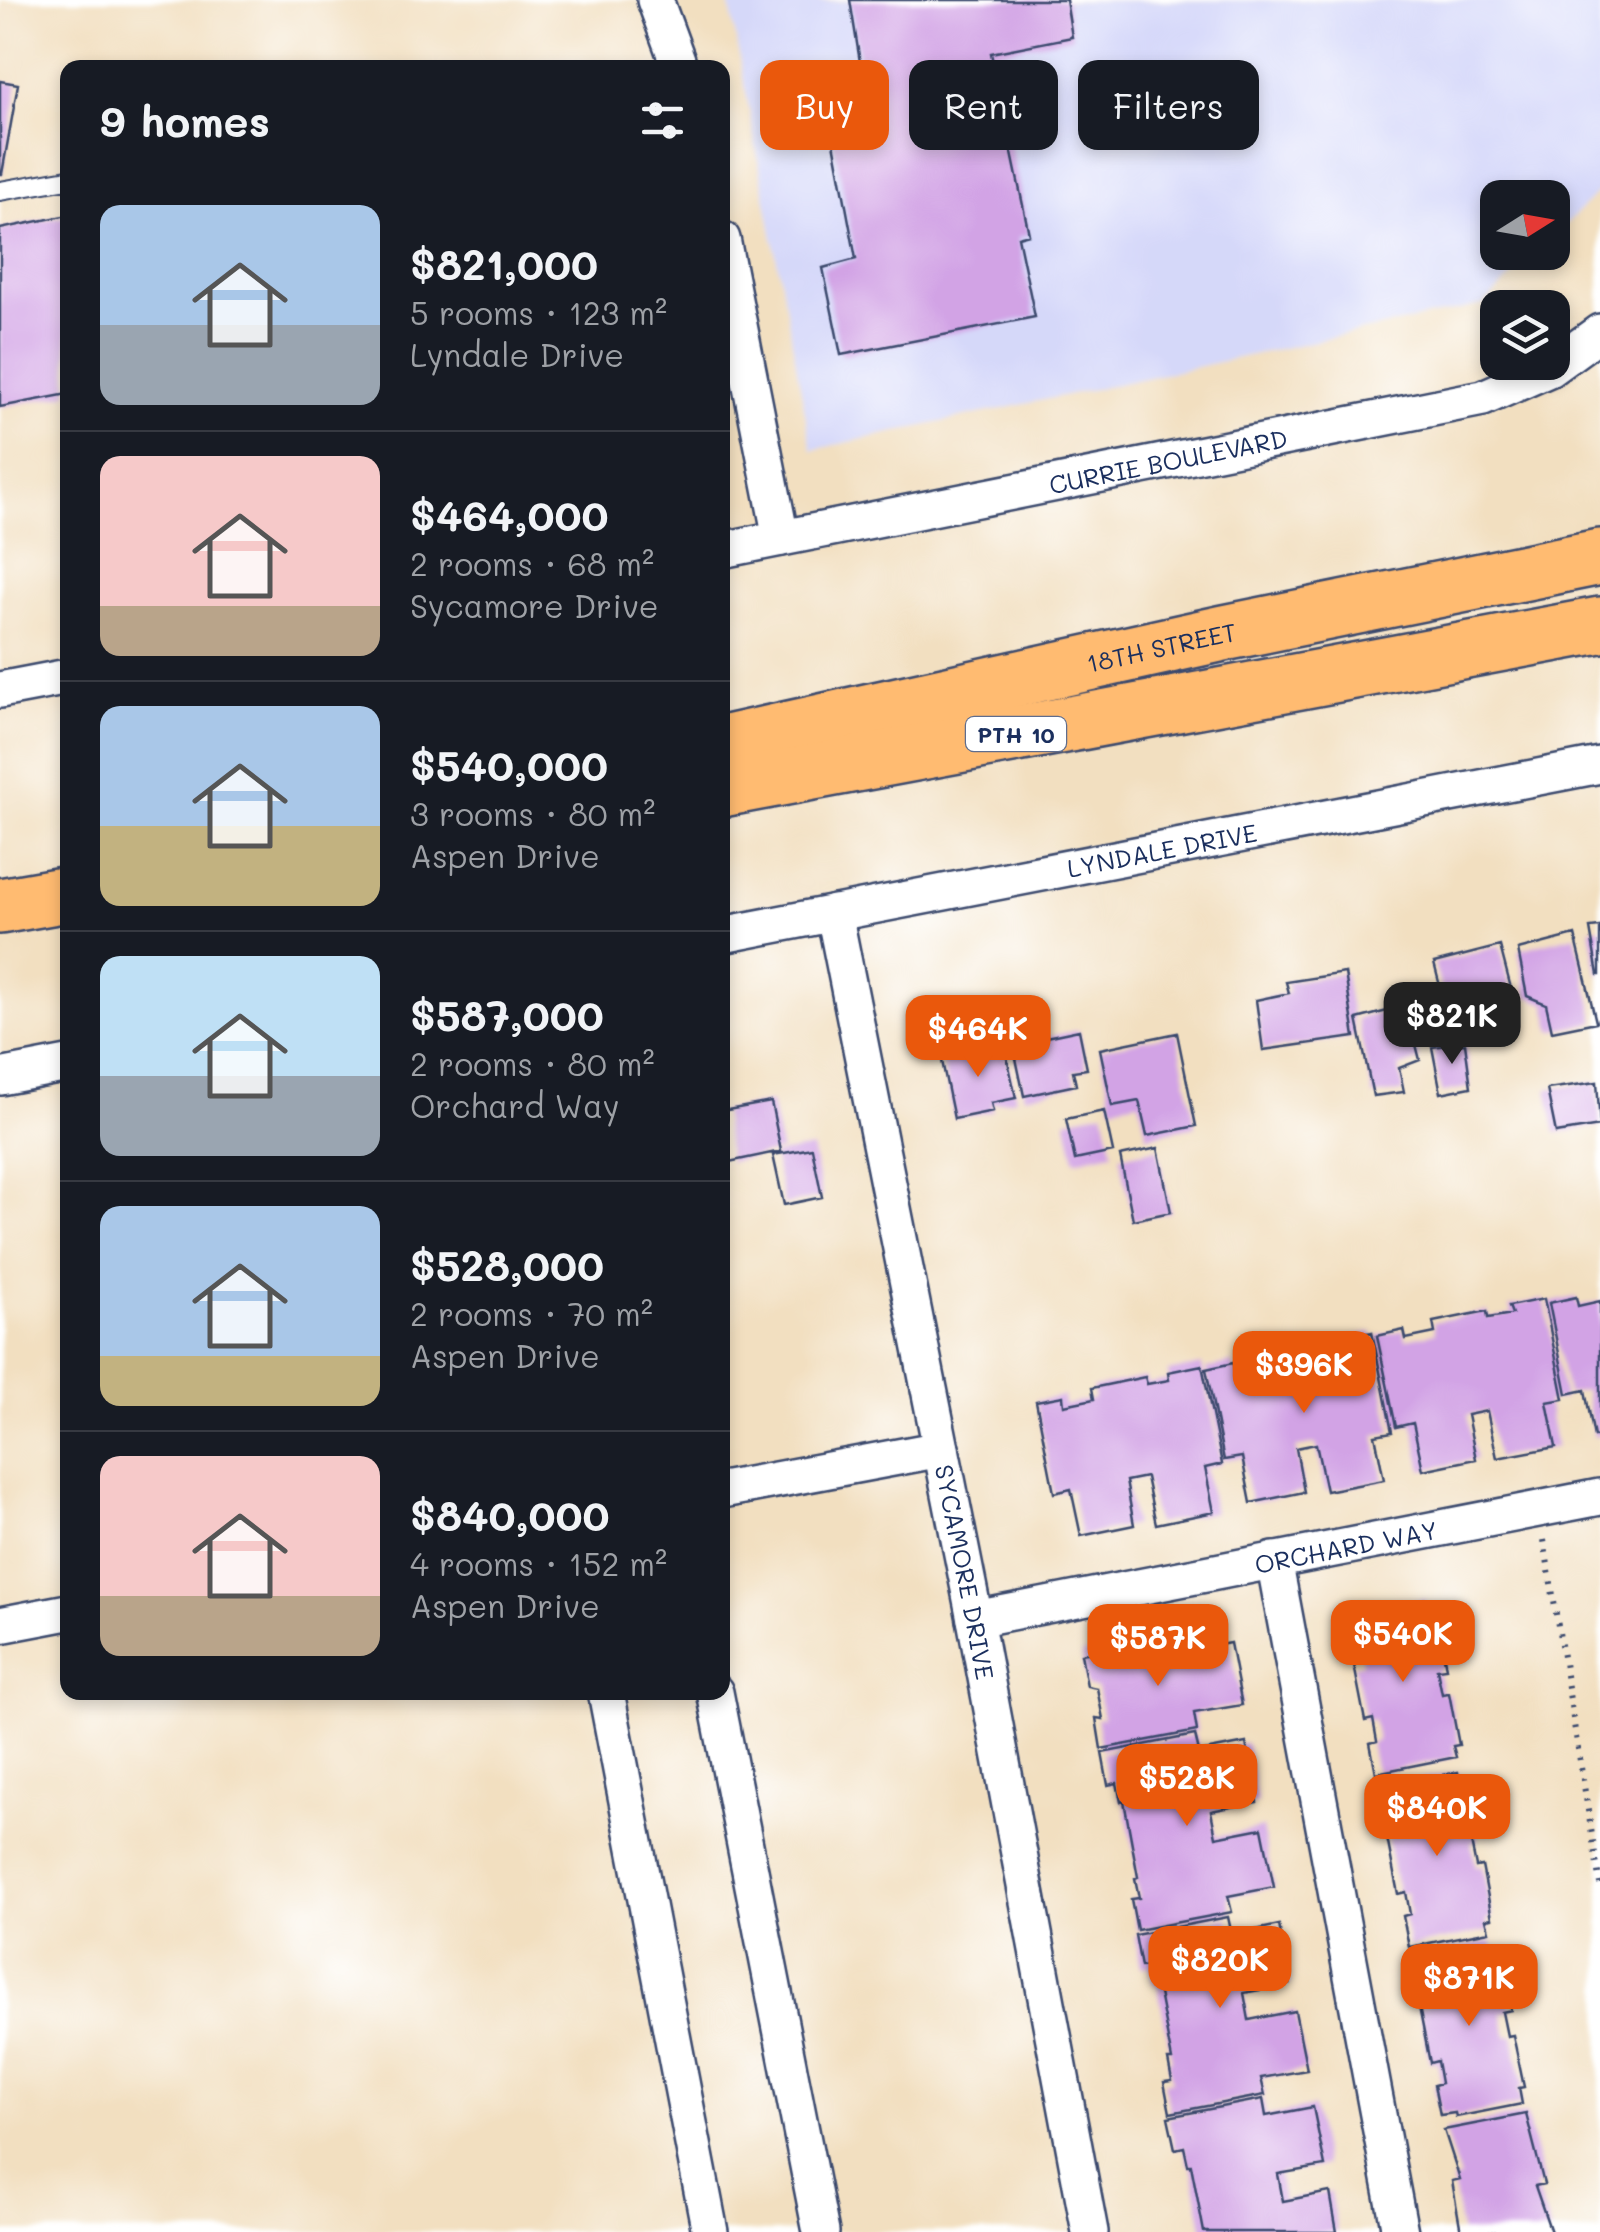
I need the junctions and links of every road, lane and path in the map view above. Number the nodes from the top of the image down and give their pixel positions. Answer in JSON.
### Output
{"nodes":[{"id":1,"x":655,"y":0,"type":"edge"},
{"id":2,"x":677,"y":60,"type":"edge"},
{"id":3,"x":60,"y":180,"type":"edge"},
{"id":4,"x":0,"y":191,"type":"edge"},
{"id":5,"x":730,"y":280,"type":"edge"},
{"id":6,"x":1600,"y":332,"type":"edge"},
{"id":7,"x":781,"y":538,"type":"junction"},
{"id":8,"x":730,"y":548,"type":"edge"},
{"id":9,"x":1600,"y":558,"type":"edge"},
{"id":10,"x":1600,"y":626,"type":"edge"},
{"id":11,"x":60,"y":679,"type":"edge"},
{"id":12,"x":0,"y":690,"type":"edge"},
{"id":13,"x":730,"y":742,"type":"edge"},
{"id":14,"x":1600,"y":765,"type":"edge"},
{"id":15,"x":730,"y":788,"type":"edge"},
{"id":16,"x":60,"y":895,"type":"edge"},
{"id":17,"x":0,"y":906,"type":"edge"},
{"id":18,"x":834,"y":914,"type":"junction"},
{"id":19,"x":730,"y":934,"type":"edge"},
{"id":20,"x":60,"y":1066,"type":"edge"},
{"id":21,"x":0,"y":1078,"type":"edge"},
{"id":22,"x":941,"y":1449,"type":"junction"},
{"id":23,"x":730,"y":1489,"type":"edge"},
{"id":24,"x":1600,"y":1497,"type":"edge"},
{"id":25,"x":1540,"y":1509,"type":"junction"},
{"id":26,"x":1274,"y":1560,"type":"junction"},
{"id":27,"x":60,"y":1614,"type":"edge"},
{"id":28,"x":975,"y":1620,"type":"junction"},
{"id":29,"x":0,"y":1625,"type":"edge"},
{"id":30,"x":608,"y":1700,"type":"edge"},
{"id":31,"x":716,"y":1700,"type":"edge"},
{"id":32,"x":1600,"y":1884,"type":"edge"},
{"id":33,"x":710,"y":2232,"type":"edge"},
{"id":34,"x":821,"y":2232,"type":"edge"},
{"id":35,"x":1090,"y":2232,"type":"edge"},
{"id":36,"x":1400,"y":2232,"type":"edge"}],
"edges":[{"from":1,"to":2,"type":"street"},
{"from":3,"to":4,"type":"lane"},
{"from":5,"to":7,"type":"street"},
{"from":6,"to":7,"type":"street","name":"CURRIE BOULEVARD"},
{"from":7,"to":8,"type":"street","name":"CURRIE BOULEVARD"},
{"from":9,"to":13,"type":"main road","name":"18TH STREET","number":"PTH 10"},
{"from":10,"to":15,"type":"main road","number":"PTH 10"},
{"from":11,"to":12,"type":"street"},
{"from":14,"to":18,"type":"street","name":"LYNDALE DRIVE"},
{"from":16,"to":17,"type":"main road"},
{"from":18,"to":19,"type":"street","name":"LYNDALE DRIVE"},
{"from":18,"to":22,"type":"street","name":"SYCAMORE DRIVE"},
{"from":20,"to":21,"type":"street"},
{"from":22,"to":23,"type":"street"},
{"from":22,"to":28,"type":"street","name":"SYCAMORE DRIVE"},
{"from":24,"to":25,"type":"street","name":"ORCHARD WAY"},
{"from":25,"to":26,"type":"street","name":"ORCHARD WAY"},
{"from":25,"to":32,"type":"path"},
{"from":26,"to":28,"type":"street","name":"ORCHARD WAY"},
{"from":26,"to":36,"type":"street"},
{"from":27,"to":29,"type":"street"},
{"from":28,"to":35,"type":"street","name":"SYCAMORE DRIVE"},
{"from":30,"to":33,"type":"street"},
{"from":31,"to":34,"type":"street"}]}
